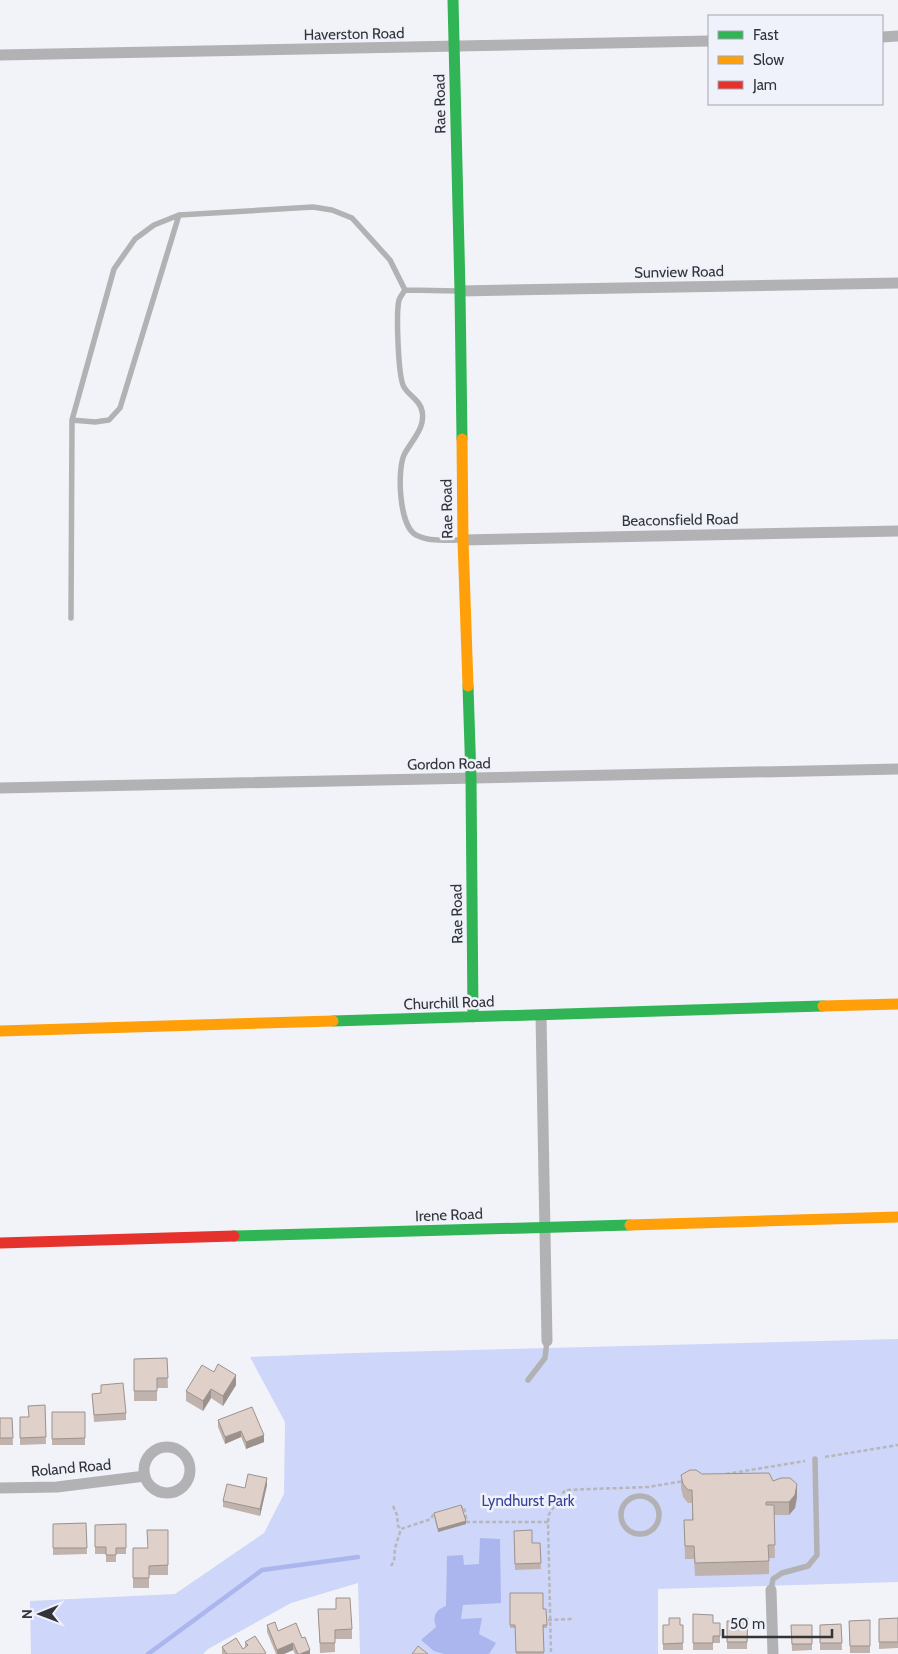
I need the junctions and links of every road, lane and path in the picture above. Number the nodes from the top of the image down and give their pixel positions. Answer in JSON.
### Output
{"nodes":[{"id":1,"x":453,"y":0,"type":"edge"},
{"id":2,"x":883,"y":36,"type":"edge"},
{"id":3,"x":898,"y":36,"type":"edge"},
{"id":4,"x":708,"y":41,"type":"edge"},
{"id":5,"x":454,"y":47,"type":"junction"},
{"id":6,"x":0,"y":55,"type":"edge"},
{"id":7,"x":179,"y":214,"type":"junction"},
{"id":8,"x":898,"y":283,"type":"edge"},
{"id":9,"x":406,"y":290,"type":"junction"},
{"id":10,"x":460,"y":291,"type":"junction"},
{"id":11,"x":72,"y":420,"type":"junction"},
{"id":12,"x":898,"y":531,"type":"edge"},
{"id":13,"x":463,"y":540,"type":"junction"},
{"id":14,"x":71,"y":618,"type":"dead end"},
{"id":15,"x":898,"y":769,"type":"edge"},
{"id":16,"x":471,"y":778,"type":"junction"},
{"id":17,"x":0,"y":788,"type":"edge"},
{"id":18,"x":898,"y":1004,"type":"edge"},
{"id":19,"x":541,"y":1015,"type":"junction"},
{"id":20,"x":473,"y":1017,"type":"junction"},
{"id":21,"x":0,"y":1031,"type":"edge"},
{"id":22,"x":898,"y":1217,"type":"edge"},
{"id":23,"x":545,"y":1228,"type":"junction"},
{"id":24,"x":0,"y":1243,"type":"edge"},
{"id":25,"x":547,"y":1341,"type":"joint"},
{"id":26,"x":528,"y":1380,"type":"dead end"},
{"id":27,"x":898,"y":1445,"type":"edge"},
{"id":28,"x":815,"y":1459,"type":"junction"},
{"id":29,"x":717,"y":1475,"type":"edge"},
{"id":30,"x":145,"y":1476,"type":"junction"},
{"id":31,"x":688,"y":1480,"type":"edge"},
{"id":32,"x":0,"y":1488,"type":"edge"},
{"id":33,"x":392,"y":1506,"type":"dead end"},
{"id":34,"x":657,"y":1508,"type":"joint"},
{"id":35,"x":456,"y":1509,"type":"edge"},
{"id":36,"x":441,"y":1513,"type":"edge"},
{"id":37,"x":548,"y":1522,"type":"junction"},
{"id":38,"x":401,"y":1530,"type":"junction"},
{"id":39,"x":391,"y":1566,"type":"dead end"},
{"id":40,"x":772,"y":1590,"type":"joint"},
{"id":41,"x":572,"y":1619,"type":"dead end"},
{"id":42,"x":548,"y":1620,"type":"junction"},
{"id":43,"x":551,"y":1654,"type":"edge"},
{"id":44,"x":773,"y":1654,"type":"edge"}],
"edges":[{"from":1,"to":5,"type":"street","name":"Rae Road"},
{"from":2,"to":3,"type":"street"},
{"from":4,"to":5,"type":"street","name":"Haverston Road"},
{"from":5,"to":6,"type":"street","name":"Haverston Road"},
{"from":5,"to":10,"type":"street","name":"Rae Road"},
{"from":7,"to":9,"type":"lane"},
{"from":7,"to":11,"type":"lane"},
{"from":7,"to":11,"type":"lane"},
{"from":8,"to":10,"type":"street","name":"Sunview Road"},
{"from":9,"to":10,"type":"lane"},
{"from":9,"to":13,"type":"lane"},
{"from":10,"to":13,"type":"street","name":"Rae Road"},
{"from":11,"to":14,"type":"lane"},
{"from":12,"to":13,"type":"street","name":"Beaconsfield Road"},
{"from":13,"to":16,"type":"street","name":"Rae Road"},
{"from":15,"to":16,"type":"street","name":"Gordon Road"},
{"from":16,"to":17,"type":"street","name":"Gordon Road"},
{"from":16,"to":20,"type":"street","name":"Rae Road"},
{"from":18,"to":19,"type":"street","name":"Churchill Road"},
{"from":19,"to":20,"type":"street","name":"Churchill Road"},
{"from":19,"to":23,"type":"street"},
{"from":20,"to":21,"type":"street","name":"Churchill Road"},
{"from":22,"to":23,"type":"street","name":"Irene Road"},
{"from":23,"to":24,"type":"street","name":"Irene Road"},
{"from":23,"to":25,"type":"street"},
{"from":25,"to":26,"type":"lane"},
{"from":27,"to":28,"type":"path"},
{"from":28,"to":29,"type":"path"},
{"from":28,"to":40,"type":"lane"},
{"from":30,"to":30,"type":"street"},
{"from":30,"to":32,"type":"street","name":"Roland Road"},
{"from":31,"to":37,"type":"path"},
{"from":33,"to":38,"type":"path"},
{"from":34,"to":34,"type":"lane"},
{"from":35,"to":37,"type":"path"},
{"from":36,"to":38,"type":"path"},
{"from":37,"to":42,"type":"path"},
{"from":38,"to":39,"type":"path"},
{"from":40,"to":44,"type":"street"},
{"from":41,"to":42,"type":"path"},
{"from":42,"to":43,"type":"path"}]}
